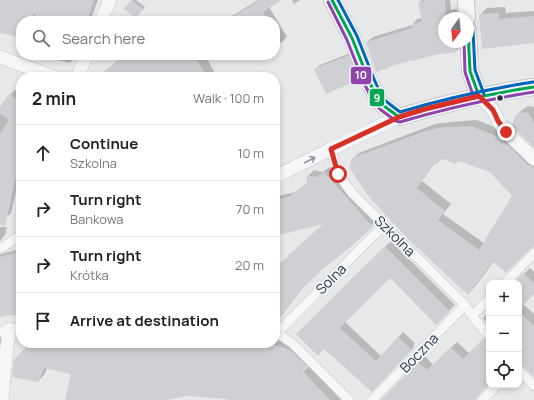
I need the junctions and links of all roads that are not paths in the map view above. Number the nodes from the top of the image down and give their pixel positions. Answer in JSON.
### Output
{"nodes":[{"id":1,"x":110,"y":0,"type":"edge"},
{"id":2,"x":332,"y":0,"type":"edge"},
{"id":3,"x":466,"y":0,"type":"edge"},
{"id":4,"x":467,"y":12,"type":"edge"},
{"id":5,"x":103,"y":16,"type":"edge"},
{"id":6,"x":469,"y":48,"type":"edge"},
{"id":7,"x":0,"y":57,"type":"edge"},
{"id":8,"x":85,"y":60,"type":"edge"},
{"id":9,"x":40,"y":72,"type":"edge"},
{"id":10,"x":79,"y":72,"type":"edge"},
{"id":11,"x":534,"y":87,"type":"edge"},
{"id":12,"x":479,"y":96,"type":"junction"},
{"id":13,"x":399,"y":117,"type":"junction"},
{"id":14,"x":331,"y":149,"type":"junction"},
{"id":15,"x":534,"y":159,"type":"edge"},
{"id":16,"x":280,"y":174,"type":"edge"},
{"id":17,"x":384,"y":225,"type":"junction"},
{"id":18,"x":16,"y":239,"type":"edge"},
{"id":19,"x":0,"y":248,"type":"edge"},
{"id":20,"x":534,"y":253,"type":"edge"},
{"id":21,"x":507,"y":280,"type":"edge"},
{"id":22,"x":486,"y":302,"type":"edge"},
{"id":23,"x":465,"y":305,"type":"junction"},
{"id":24,"x":472,"y":316,"type":"junction"},
{"id":25,"x":280,"y":329,"type":"edge"},
{"id":26,"x":10,"y":330,"type":"edge"},
{"id":27,"x":486,"y":332,"type":"edge"},
{"id":28,"x":280,"y":336,"type":"edge"},
{"id":29,"x":522,"y":373,"type":"edge"},
{"id":30,"x":534,"y":386,"type":"edge"},
{"id":31,"x":494,"y":388,"type":"edge"},
{"id":32,"x":2,"y":400,"type":"edge"},
{"id":33,"x":348,"y":400,"type":"edge"},
{"id":34,"x":372,"y":400,"type":"edge"},
{"id":35,"x":482,"y":400,"type":"edge"}],
"edges":[{"from":1,"to":5,"type":"street"},
{"from":2,"to":13,"type":"street"},
{"from":3,"to":4,"type":"street"},
{"from":6,"to":12,"type":"street"},
{"from":7,"to":9,"type":"street"},
{"from":8,"to":10,"type":"street"},
{"from":11,"to":12,"type":"street"},
{"from":12,"to":13,"type":"street"},
{"from":12,"to":15,"type":"street"},
{"from":13,"to":14,"type":"street"},
{"from":16,"to":14,"type":"street","one_way":true},
{"from":14,"to":17,"type":"street","name":"Szkolna"},
{"from":17,"to":23,"type":"street","name":"Szkolna"},
{"from":17,"to":25,"type":"street","name":"Solna"},
{"from":18,"to":19,"type":"street"},
{"from":20,"to":21,"type":"street"},
{"from":22,"to":24,"type":"street"},
{"from":23,"to":24,"type":"street","name":"Szkolna"},
{"from":23,"to":34,"type":"street","name":"Boczna"},
{"from":24,"to":27,"type":"street","name":"Szkolna"},
{"from":26,"to":32,"type":"street"},
{"from":28,"to":33,"type":"street"},
{"from":29,"to":30,"type":"street"},
{"from":31,"to":35,"type":"street"}]}
